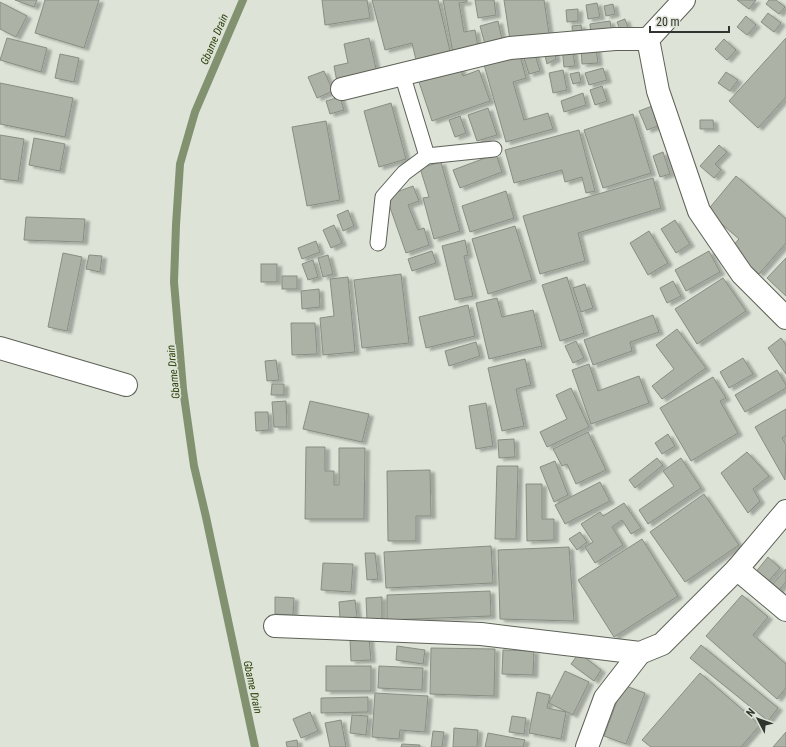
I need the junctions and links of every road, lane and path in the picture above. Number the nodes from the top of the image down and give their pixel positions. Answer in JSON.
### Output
{"nodes":[{"id":1,"x":684,"y":0,"type":"edge"},
{"id":2,"x":648,"y":39,"type":"junction"},
{"id":3,"x":402,"y":74,"type":"junction"},
{"id":4,"x":342,"y":89,"type":"dead end"},
{"id":5,"x":494,"y":149,"type":"dead end"},
{"id":6,"x":427,"y":156,"type":"junction"},
{"id":7,"x":378,"y":243,"type":"dead end"},
{"id":8,"x":786,"y":318,"type":"edge"},
{"id":9,"x":0,"y":348,"type":"edge"},
{"id":10,"x":126,"y":386,"type":"dead end"},
{"id":11,"x":786,"y":511,"type":"edge"},
{"id":12,"x":737,"y":569,"type":"junction"},
{"id":13,"x":786,"y":610,"type":"edge"},
{"id":14,"x":275,"y":626,"type":"dead end"},
{"id":15,"x":640,"y":653,"type":"junction"},
{"id":16,"x":587,"y":747,"type":"edge"}],
"edges":[{"from":1,"to":2,"type":"street"},
{"from":2,"to":3,"type":"street"},
{"from":2,"to":8,"type":"street"},
{"from":3,"to":4,"type":"street"},
{"from":3,"to":6,"type":"lane"},
{"from":5,"to":6,"type":"lane"},
{"from":6,"to":7,"type":"lane"},
{"from":9,"to":10,"type":"street"},
{"from":11,"to":12,"type":"street"},
{"from":12,"to":13,"type":"street"},
{"from":12,"to":15,"type":"street"},
{"from":14,"to":15,"type":"street"},
{"from":15,"to":16,"type":"street"}]}
